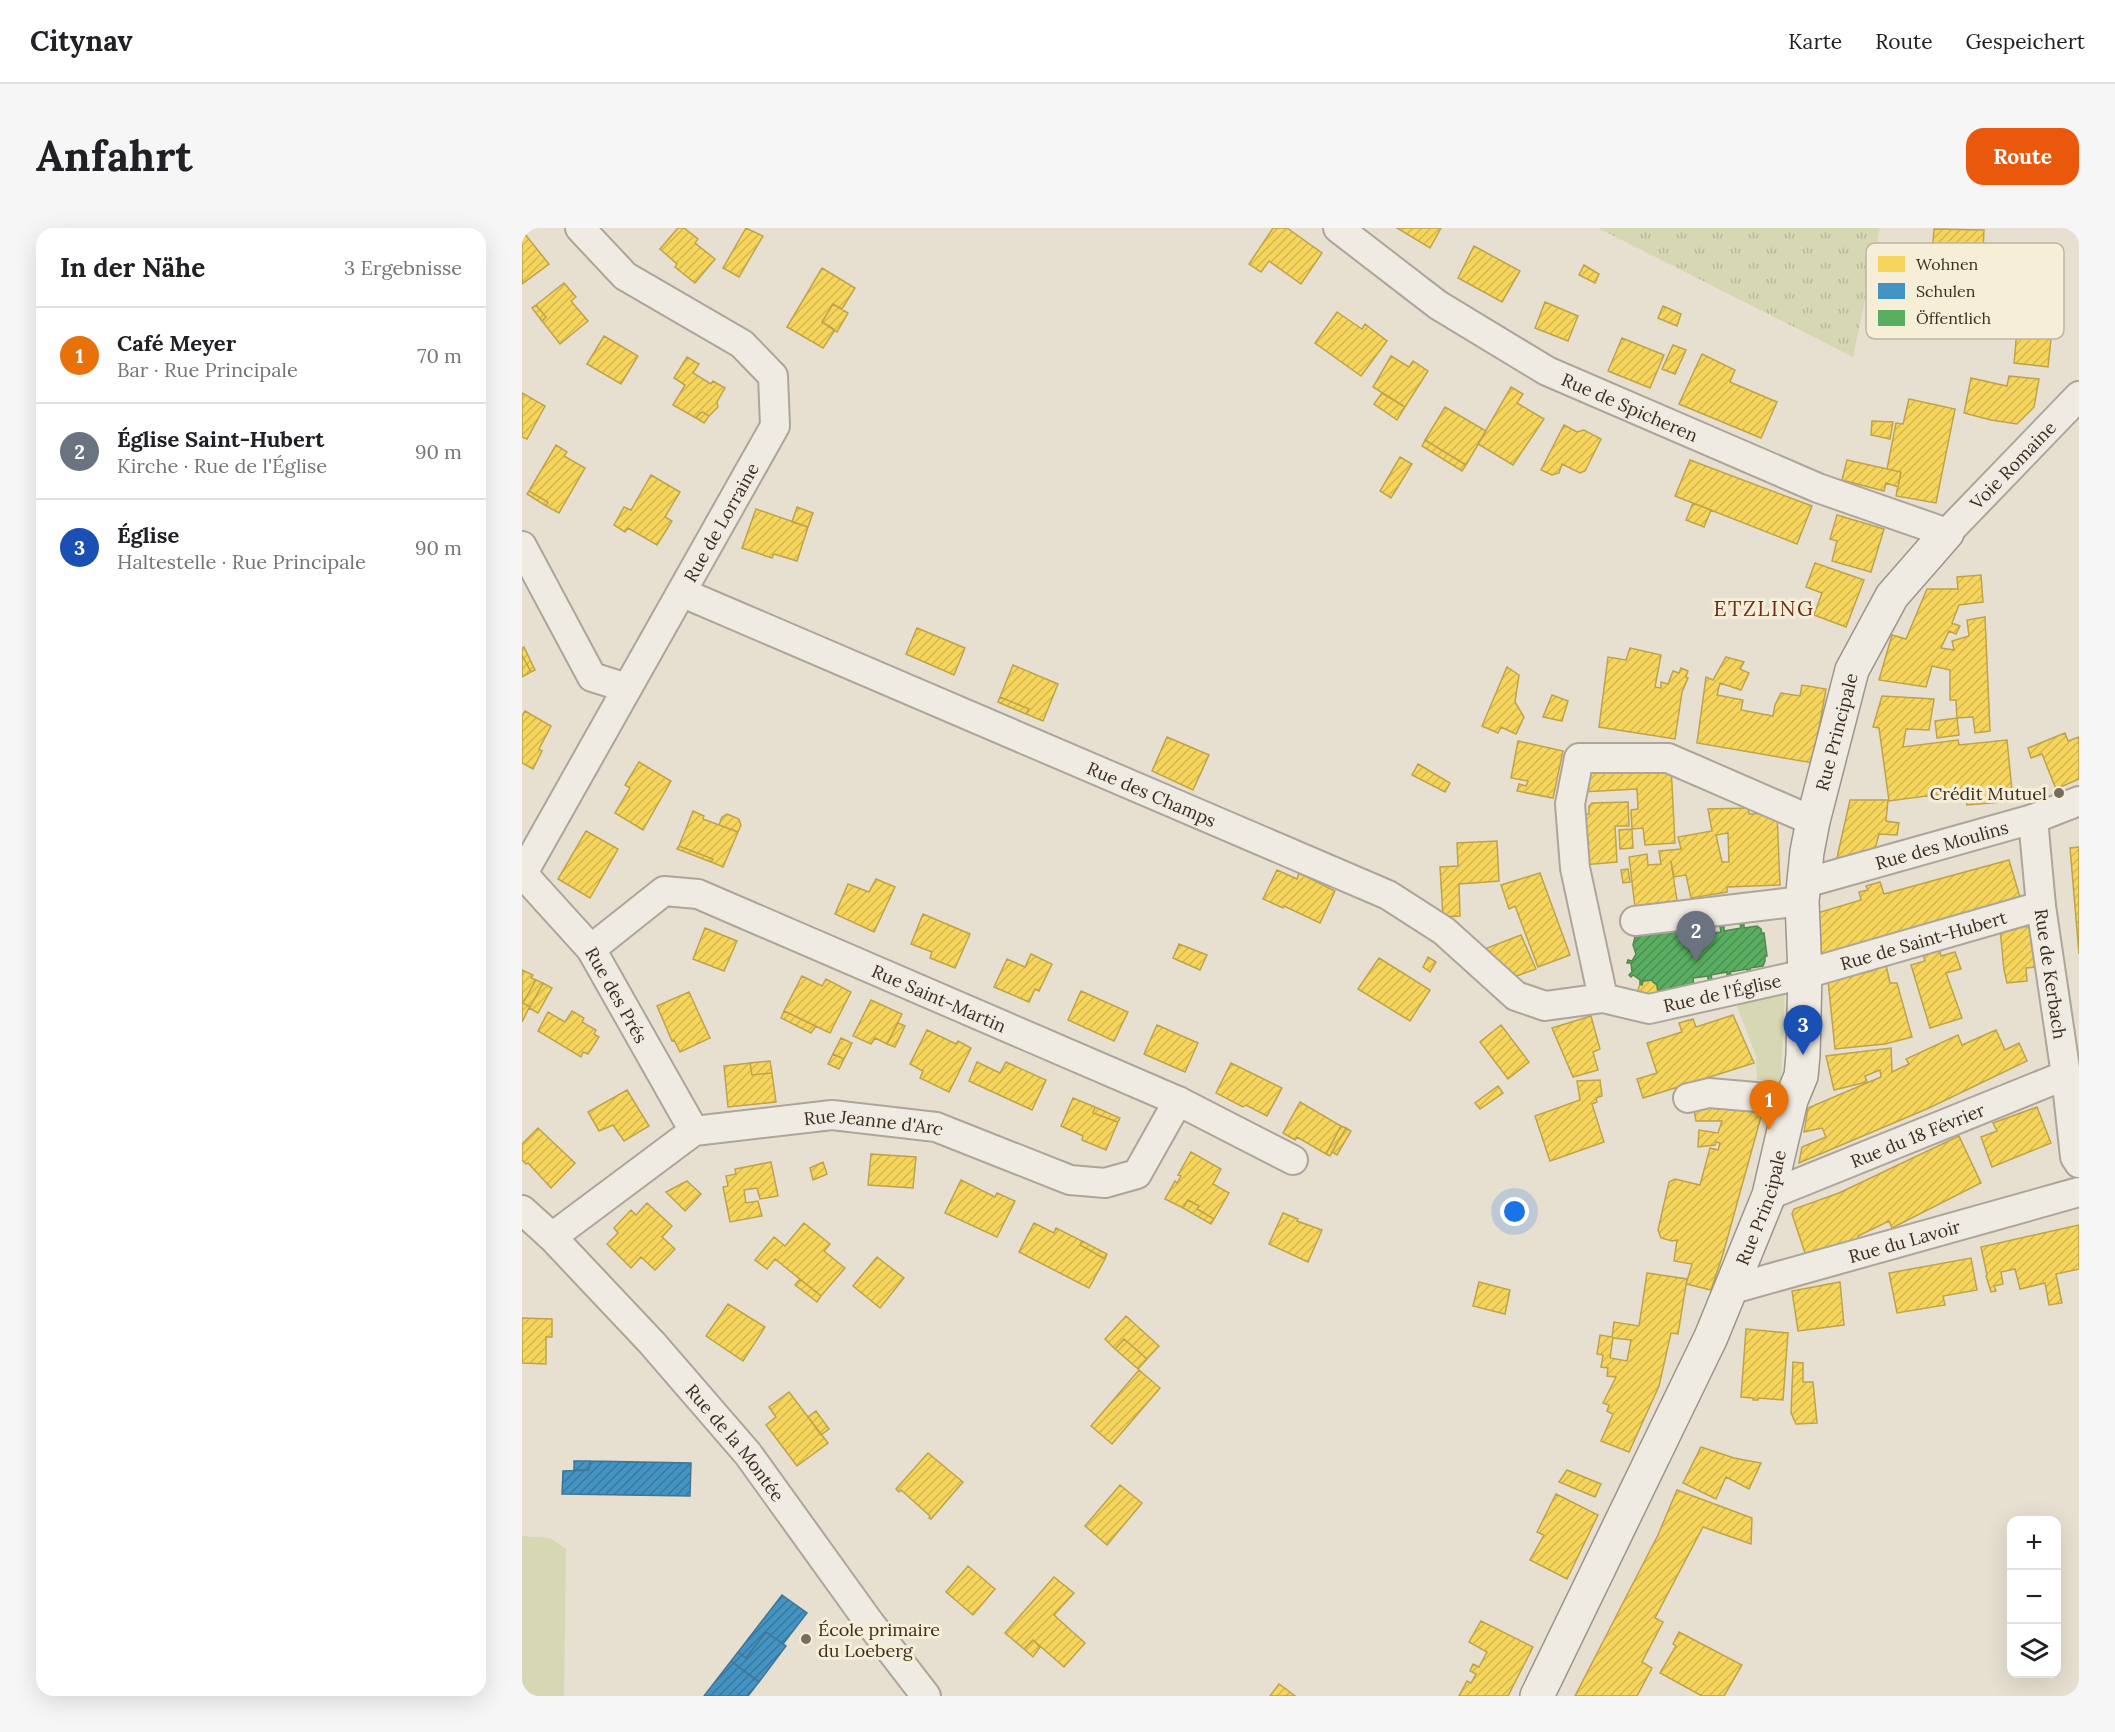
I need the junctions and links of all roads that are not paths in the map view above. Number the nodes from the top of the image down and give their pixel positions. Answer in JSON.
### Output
{"nodes":[{"id":1,"x":580,"y":228,"type":"edge"},
{"id":2,"x":1338,"y":228,"type":"edge"},
{"id":3,"x":2079,"y":396,"type":"edge"},
{"id":4,"x":1947,"y":533,"type":"junction"},
{"id":5,"x":522,"y":546,"type":"edge"},
{"id":6,"x":683,"y":593,"type":"junction"},
{"id":7,"x":627,"y":688,"type":"junction"},
{"id":8,"x":2079,"y":801,"type":"edge"},
{"id":9,"x":2033,"y":819,"type":"junction"},
{"id":10,"x":1813,"y":821,"type":"junction"},
{"id":11,"x":522,"y":874,"type":"edge"},
{"id":12,"x":1803,"y":892,"type":"junction"},
{"id":13,"x":2041,"y":906,"type":"junction"},
{"id":14,"x":1635,"y":921,"type":"dead end"},
{"id":15,"x":591,"y":949,"type":"junction"},
{"id":16,"x":1805,"y":974,"type":"junction"},
{"id":17,"x":1603,"y":998,"type":"junction"},
{"id":18,"x":2066,"y":1075,"type":"junction"},
{"id":19,"x":1689,"y":1098,"type":"dead end"},
{"id":20,"x":1791,"y":1100,"type":"junction"},
{"id":21,"x":1178,"y":1101,"type":"junction"},
{"id":22,"x":693,"y":1131,"type":"junction"},
{"id":23,"x":1293,"y":1160,"type":"dead end"},
{"id":24,"x":2079,"y":1163,"type":"edge"},
{"id":25,"x":2079,"y":1192,"type":"edge"},
{"id":26,"x":1769,"y":1195,"type":"junction"},
{"id":27,"x":522,"y":1210,"type":"edge"},
{"id":28,"x":552,"y":1237,"type":"junction"},
{"id":29,"x":1729,"y":1290,"type":"junction"},
{"id":30,"x":926,"y":1696,"type":"edge"},
{"id":31,"x":1537,"y":1696,"type":"edge"}],
"edges":[{"from":1,"to":6,"type":"street","name":"Rue de Lorraine"},
{"from":2,"to":4,"type":"street","name":"Rue de Spicheren"},
{"from":3,"to":4,"type":"street","name":"Voie Romaine"},
{"from":4,"to":10,"type":"street","name":"Rue Principale"},
{"from":5,"to":7,"type":"street"},
{"from":6,"to":7,"type":"street","name":"Rue de Lorraine"},
{"from":6,"to":17,"type":"street","name":"Rue des Champs"},
{"from":7,"to":11,"type":"street","name":"Rue de Lorraine"},
{"from":8,"to":9,"type":"street","name":"Rue des Moulins"},
{"from":9,"to":12,"type":"street","name":"Rue des Moulins"},
{"from":9,"to":13,"type":"street","name":"Rue de Kerbach"},
{"from":10,"to":12,"type":"street","name":"Rue Principale"},
{"from":10,"to":17,"type":"street"},
{"from":11,"to":15,"type":"street","name":"Rue des Prés"},
{"from":12,"to":14,"type":"street"},
{"from":12,"to":16,"type":"street","name":"Rue Principale"},
{"from":13,"to":16,"type":"street","name":"Rue de Saint-Hubert"},
{"from":13,"to":18,"type":"street","name":"Rue de Kerbach"},
{"from":15,"to":21,"type":"street","name":"Rue Saint-Martin"},
{"from":15,"to":22,"type":"street","name":"Rue des Prés"},
{"from":16,"to":17,"type":"street","name":"Rue de l'Église"},
{"from":16,"to":20,"type":"street","name":"Rue Principale"},
{"from":18,"to":24,"type":"street","name":"Rue de Kerbach"},
{"from":18,"to":26,"type":"street","name":"Rue du 18 Février"},
{"from":19,"to":20,"type":"street"},
{"from":20,"to":26,"type":"street","name":"Rue Principale"},
{"from":21,"to":22,"type":"street","name":"Rue Jeanne d'Arc"},
{"from":21,"to":23,"type":"street","name":"Rue Saint-Martin"},
{"from":22,"to":28,"type":"street"},
{"from":25,"to":29,"type":"street","name":"Rue du Lavoir"},
{"from":26,"to":29,"type":"street","name":"Rue Principale"},
{"from":27,"to":28,"type":"street","name":"Rue de la Montée"},
{"from":28,"to":30,"type":"street","name":"Rue de la Montée"},
{"from":29,"to":31,"type":"street","name":"Rue Principale"}]}
